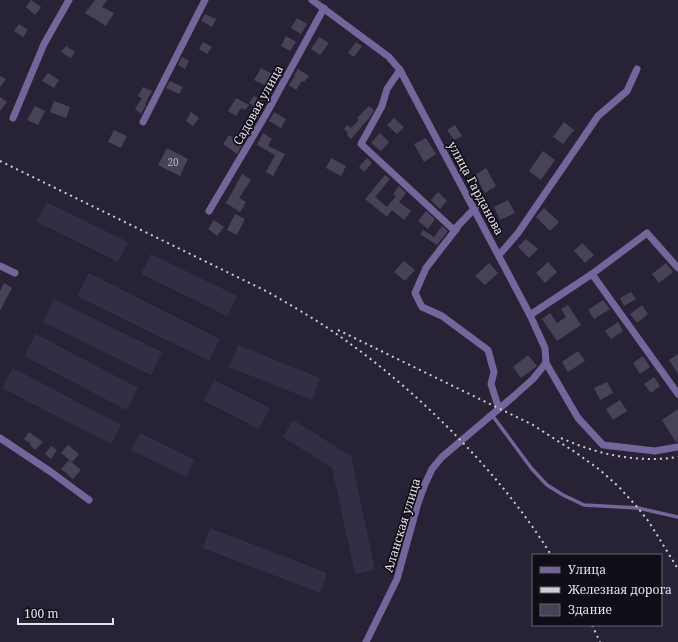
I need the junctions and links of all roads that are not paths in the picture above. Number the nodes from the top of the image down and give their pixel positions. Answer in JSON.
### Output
{"nodes":[{"id":1,"x":69,"y":0,"type":"edge"},
{"id":2,"x":205,"y":0,"type":"edge"},
{"id":3,"x":312,"y":0,"type":"edge"},
{"id":4,"x":324,"y":8,"type":"junction"},
{"id":5,"x":637,"y":69,"type":"dead end"},
{"id":6,"x":400,"y":70,"type":"junction"},
{"id":7,"x":14,"y":118,"type":"dead end"},
{"id":8,"x":143,"y":122,"type":"dead end"},
{"id":9,"x":475,"y":208,"type":"junction"},
{"id":10,"x":209,"y":211,"type":"dead end"},
{"id":11,"x":456,"y":228,"type":"junction"},
{"id":12,"x":499,"y":255,"type":"junction"},
{"id":13,"x":0,"y":266,"type":"edge"},
{"id":14,"x":678,"y":268,"type":"edge"},
{"id":15,"x":15,"y":274,"type":"dead end"},
{"id":16,"x":592,"y":274,"type":"junction"},
{"id":17,"x":530,"y":315,"type":"junction"},
{"id":18,"x":546,"y":363,"type":"junction"},
{"id":19,"x":678,"y":394,"type":"edge"},
{"id":20,"x":498,"y":409,"type":"junction"},
{"id":21,"x":492,"y":415,"type":"junction"},
{"id":22,"x":0,"y":438,"type":"edge"},
{"id":23,"x":678,"y":447,"type":"edge"},
{"id":24,"x":88,"y":500,"type":"dead end"},
{"id":25,"x":678,"y":517,"type":"edge"},
{"id":26,"x":366,"y":642,"type":"edge"}],
"edges":[{"from":1,"to":7,"type":"street"},
{"from":2,"to":8,"type":"street"},
{"from":3,"to":4,"type":"street","name":"улица Гарданова"},
{"from":4,"to":6,"type":"street","name":"улица Гарданова"},
{"from":4,"to":10,"type":"street","name":"Садовая улица"},
{"from":5,"to":12,"type":"street"},
{"from":6,"to":9,"type":"street","name":"улица Гарданова"},
{"from":6,"to":11,"type":"street"},
{"from":9,"to":11,"type":"street"},
{"from":9,"to":12,"type":"street","name":"улица Гарданова"},
{"from":11,"to":20,"type":"street"},
{"from":12,"to":17,"type":"street","name":"улица Гарданова"},
{"from":13,"to":15,"type":"street"},
{"from":14,"to":16,"type":"street"},
{"from":16,"to":17,"type":"street"},
{"from":16,"to":19,"type":"street"},
{"from":17,"to":18,"type":"street","name":"улица Гарданова"},
{"from":18,"to":20,"type":"street","name":"Аланская улица"},
{"from":18,"to":23,"type":"street","name":"улица Гарданова"},
{"from":20,"to":21,"type":"street","name":"Аланская улица"},
{"from":21,"to":25,"type":"lane"},
{"from":21,"to":26,"type":"street","name":"Аланская улица"},
{"from":22,"to":24,"type":"street"}]}
